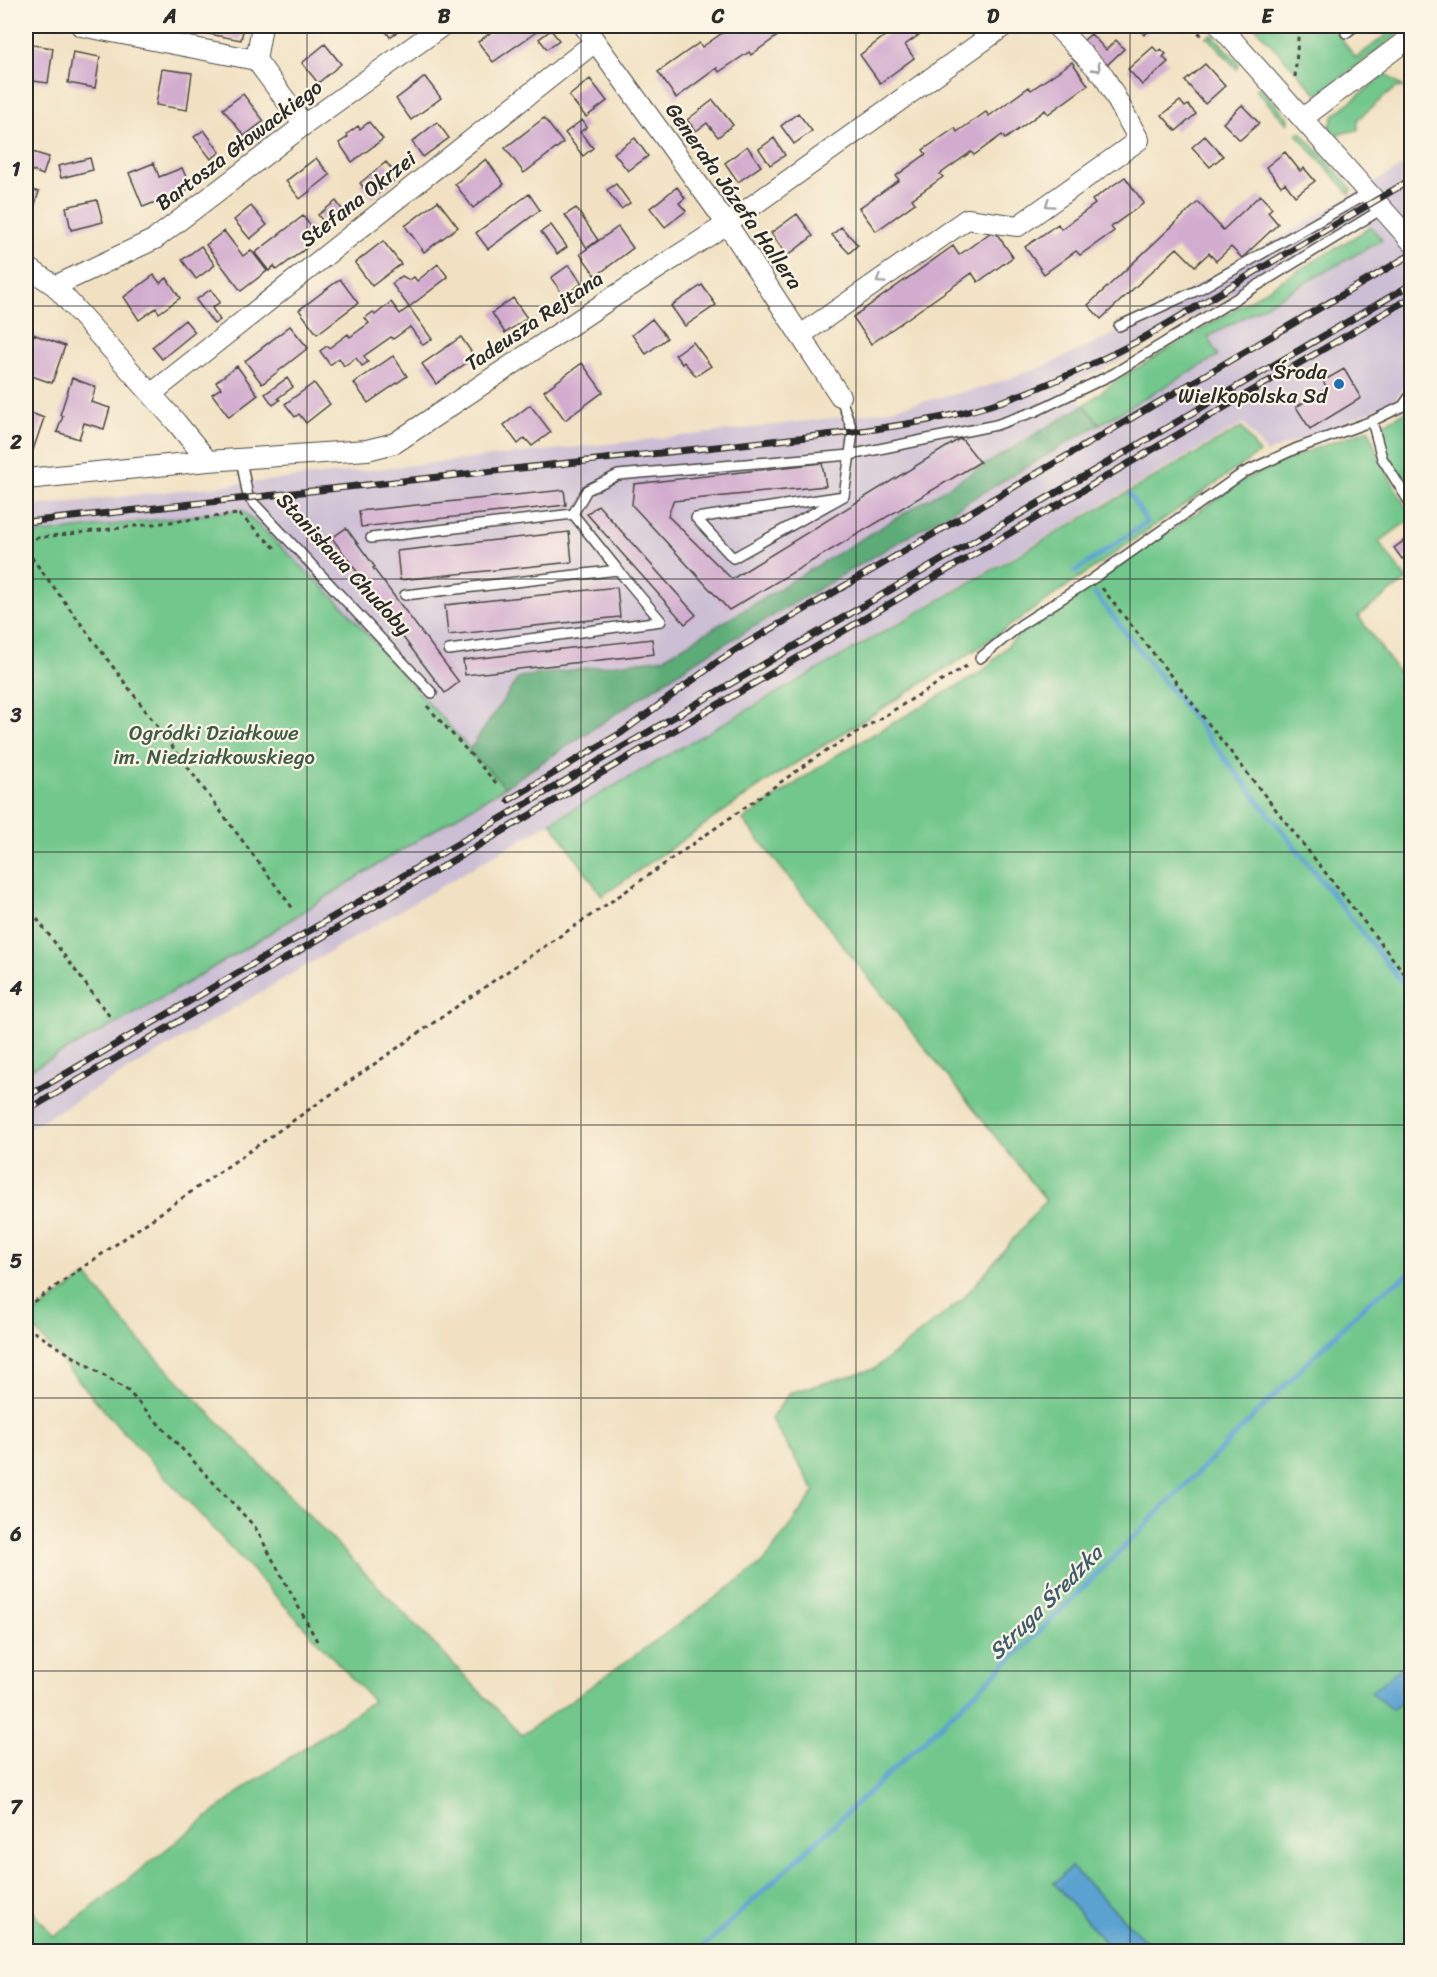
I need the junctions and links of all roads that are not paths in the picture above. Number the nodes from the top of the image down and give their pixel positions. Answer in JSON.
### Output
{"nodes":[{"id":1,"x":81,"y":26,"type":"edge"},
{"id":2,"x":262,"y":26,"type":"edge"},
{"id":3,"x":442,"y":26,"type":"edge"},
{"id":4,"x":1004,"y":26,"type":"edge"},
{"id":5,"x":1056,"y":26,"type":"edge"},
{"id":6,"x":1220,"y":26,"type":"edge"},
{"id":7,"x":1355,"y":26,"type":"edge"},
{"id":8,"x":1346,"y":33,"type":"dead end"},
{"id":9,"x":590,"y":34,"type":"edge"},
{"id":10,"x":1412,"y":36,"type":"edge"},
{"id":11,"x":256,"y":60,"type":"junction"},
{"id":12,"x":1303,"y":118,"type":"junction"},
{"id":13,"x":304,"y":125,"type":"junction"},
{"id":14,"x":1368,"y":194,"type":"junction"},
{"id":15,"x":1382,"y":209,"type":"junction"},
{"id":16,"x":727,"y":224,"type":"junction"},
{"id":17,"x":1412,"y":242,"type":"edge"},
{"id":18,"x":26,"y":266,"type":"edge"},
{"id":19,"x":55,"y":286,"type":"junction"},
{"id":20,"x":1119,"y":326,"type":"dead end"},
{"id":21,"x":801,"y":335,"type":"junction"},
{"id":22,"x":1412,"y":393,"type":"edge"},
{"id":23,"x":151,"y":394,"type":"junction"},
{"id":24,"x":840,"y":396,"type":"joint"},
{"id":25,"x":1372,"y":421,"type":"junction"},
{"id":26,"x":850,"y":455,"type":"junction"},
{"id":27,"x":241,"y":459,"type":"junction"},
{"id":28,"x":208,"y":461,"type":"junction"},
{"id":29,"x":26,"y":479,"type":"edge"},
{"id":30,"x":844,"y":496,"type":"junction"},
{"id":31,"x":1412,"y":506,"type":"edge"},
{"id":32,"x":573,"y":514,"type":"junction"},
{"id":33,"x":371,"y":538,"type":"dead end"},
{"id":34,"x":618,"y":570,"type":"junction"},
{"id":35,"x":405,"y":595,"type":"dead end"},
{"id":36,"x":449,"y":650,"type":"dead end"},
{"id":37,"x":980,"y":658,"type":"road end"},
{"id":38,"x":432,"y":693,"type":"dead end"}],
"edges":[{"from":1,"to":11,"type":"street"},
{"from":2,"to":11,"type":"street"},
{"from":3,"to":13,"type":"street","name":"Bartosza Głowackiego"},
{"from":4,"to":16,"type":"street","name":"Tadeusza Rejtana"},
{"from":5,"to":21,"type":"street","one_way":true},
{"from":6,"to":12,"type":"street"},
{"from":7,"to":8,"type":"lane"},
{"from":9,"to":16,"type":"street","name":"Generała Józefa Hallera"},
{"from":9,"to":23,"type":"street","name":"Stefana Okrzei"},
{"from":10,"to":12,"type":"street"},
{"from":11,"to":13,"type":"street"},
{"from":12,"to":14,"type":"street"},
{"from":13,"to":19,"type":"street","name":"Bartosza Głowackiego"},
{"from":14,"to":15,"type":"street"},
{"from":14,"to":20,"type":"lane"},
{"from":15,"to":17,"type":"street"},
{"from":15,"to":26,"type":"lane"},
{"from":16,"to":21,"type":"street","name":"Generała Józefa Hallera"},
{"from":16,"to":27,"type":"street","name":"Tadeusza Rejtana"},
{"from":18,"to":19,"type":"street"},
{"from":19,"to":23,"type":"street"},
{"from":21,"to":24,"type":"street","name":"Generała Józefa Hallera"},
{"from":22,"to":25,"type":"lane"},
{"from":23,"to":28,"type":"street"},
{"from":24,"to":26,"type":"lane"},
{"from":25,"to":31,"type":"lane"},
{"from":25,"to":37,"type":"lane"},
{"from":26,"to":30,"type":"lane"},
{"from":26,"to":32,"type":"lane"},
{"from":27,"to":28,"type":"street","name":"Tadeusza Rejtana"},
{"from":27,"to":38,"type":"lane","name":"Stanisława Chudoby"},
{"from":28,"to":29,"type":"street","name":"Tadeusza Rejtana"},
{"from":30,"to":30,"type":"lane"},
{"from":32,"to":33,"type":"lane"},
{"from":32,"to":34,"type":"lane"},
{"from":34,"to":35,"type":"lane"},
{"from":34,"to":36,"type":"lane"}]}
